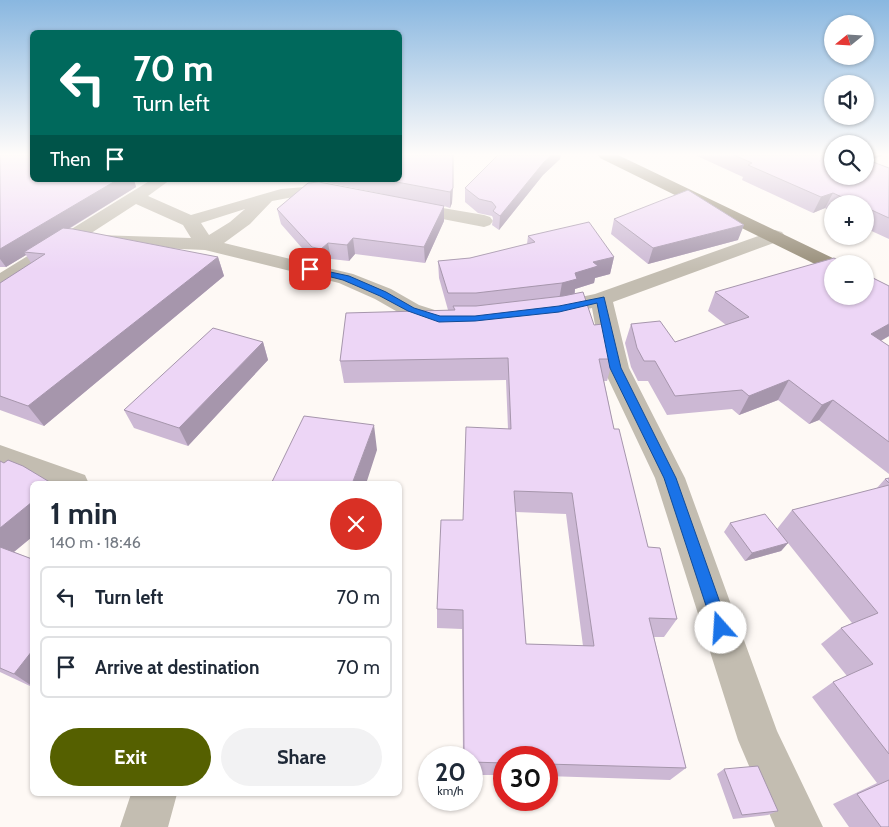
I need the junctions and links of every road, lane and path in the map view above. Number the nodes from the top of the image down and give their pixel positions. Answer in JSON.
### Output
{"nodes":[{"id":1,"x":141,"y":194,"type":"edge"},
{"id":2,"x":286,"y":194,"type":"edge"},
{"id":3,"x":334,"y":194,"type":"edge"},
{"id":4,"x":685,"y":194,"type":"edge"},
{"id":5,"x":350,"y":196,"type":"edge"},
{"id":6,"x":136,"y":197,"type":"junction"},
{"id":7,"x":266,"y":199,"type":"junction"},
{"id":8,"x":388,"y":203,"type":"edge"},
{"id":9,"x":190,"y":221,"type":"junction"},
{"id":10,"x":484,"y":221,"type":"dead end"},
{"id":11,"x":775,"y":236,"type":"junction"},
{"id":12,"x":70,"y":239,"type":"junction"},
{"id":13,"x":205,"y":244,"type":"junction"},
{"id":14,"x":824,"y":261,"type":"edge"},
{"id":15,"x":0,"y":282,"type":"edge"},
{"id":16,"x":601,"y":299,"type":"junction"},
{"id":17,"x":533,"y":312,"type":"edge"},
{"id":18,"x":475,"y":318,"type":"edge"},
{"id":19,"x":0,"y":456,"type":"edge"},
{"id":20,"x":66,"y":481,"type":"edge"},
{"id":21,"x":153,"y":796,"type":"edge"},
{"id":22,"x":144,"y":827,"type":"edge"},
{"id":23,"x":799,"y":827,"type":"edge"}],
"edges":[{"from":1,"to":6,"type":"street"},
{"from":2,"to":7,"type":"street"},
{"from":3,"to":5,"type":"street"},
{"from":4,"to":11,"type":"main road"},
{"from":6,"to":9,"type":"street"},
{"from":6,"to":12,"type":"street"},
{"from":7,"to":9,"type":"street"},
{"from":7,"to":13,"type":"street"},
{"from":8,"to":10,"type":"street"},
{"from":9,"to":13,"type":"street"},
{"from":11,"to":14,"type":"main road"},
{"from":11,"to":16,"type":"street"},
{"from":12,"to":13,"type":"street"},
{"from":12,"to":15,"type":"street"},
{"from":13,"to":18,"type":"street"},
{"from":16,"to":17,"type":"street"},
{"from":16,"to":23,"type":"street"},
{"from":19,"to":20,"type":"street"},
{"from":21,"to":22,"type":"street"}]}
